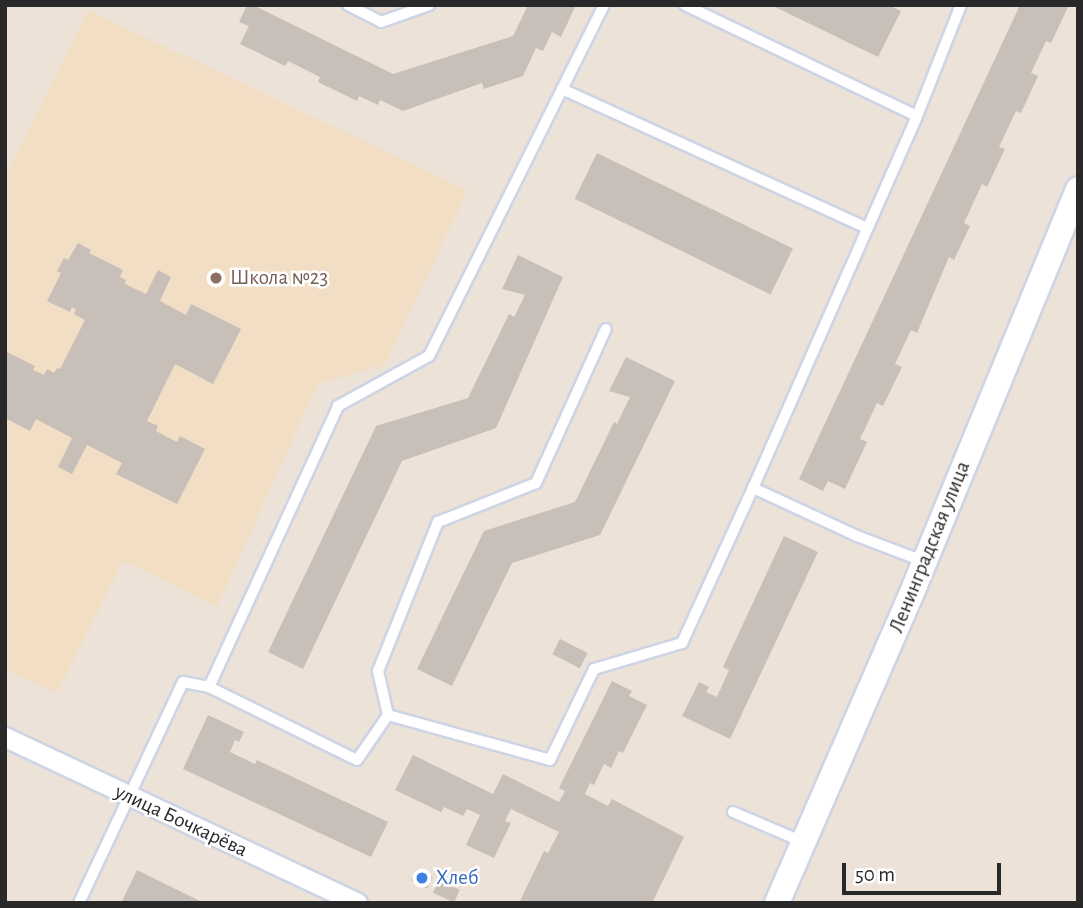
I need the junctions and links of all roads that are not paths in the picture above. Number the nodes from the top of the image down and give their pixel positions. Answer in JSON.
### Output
{"nodes":[{"id":1,"x":348,"y":5,"type":"edge"},
{"id":2,"x":429,"y":5,"type":"edge"},
{"id":3,"x":604,"y":5,"type":"edge"},
{"id":4,"x":685,"y":5,"type":"edge"},
{"id":5,"x":961,"y":5,"type":"edge"},
{"id":6,"x":562,"y":89,"type":"junction"},
{"id":7,"x":917,"y":116,"type":"junction"},
{"id":8,"x":1078,"y":190,"type":"edge"},
{"id":9,"x":867,"y":228,"type":"junction"},
{"id":10,"x":606,"y":328,"type":"dead end"},
{"id":11,"x":753,"y":488,"type":"junction"},
{"id":12,"x":924,"y":561,"type":"junction"},
{"id":13,"x":209,"y":687,"type":"junction"},
{"id":14,"x":388,"y":715,"type":"junction"},
{"id":15,"x":5,"y":737,"type":"edge"},
{"id":16,"x":129,"y":797,"type":"junction"},
{"id":17,"x":733,"y":812,"type":"dead end"},
{"id":18,"x":804,"y":842,"type":"junction"},
{"id":19,"x":79,"y":903,"type":"edge"},
{"id":20,"x":357,"y":903,"type":"edge"},
{"id":21,"x":777,"y":903,"type":"edge"}],
"edges":[{"from":1,"to":2,"type":"lane"},
{"from":3,"to":6,"type":"lane"},
{"from":4,"to":7,"type":"lane"},
{"from":5,"to":7,"type":"lane"},
{"from":6,"to":9,"type":"lane"},
{"from":6,"to":13,"type":"lane"},
{"from":7,"to":9,"type":"lane"},
{"from":8,"to":12,"type":"street","name":"Ленинградская улица"},
{"from":9,"to":11,"type":"lane"},
{"from":10,"to":14,"type":"lane"},
{"from":11,"to":12,"type":"lane"},
{"from":11,"to":14,"type":"lane"},
{"from":12,"to":18,"type":"street","name":"Ленинградская улица"},
{"from":13,"to":14,"type":"lane"},
{"from":13,"to":16,"type":"lane"},
{"from":15,"to":16,"type":"street","name":"улица Бочкарёва"},
{"from":16,"to":19,"type":"lane"},
{"from":16,"to":20,"type":"street","name":"улица Бочкарёва"},
{"from":17,"to":18,"type":"lane"},
{"from":18,"to":21,"type":"street","name":"Ленинградская улица"}]}
